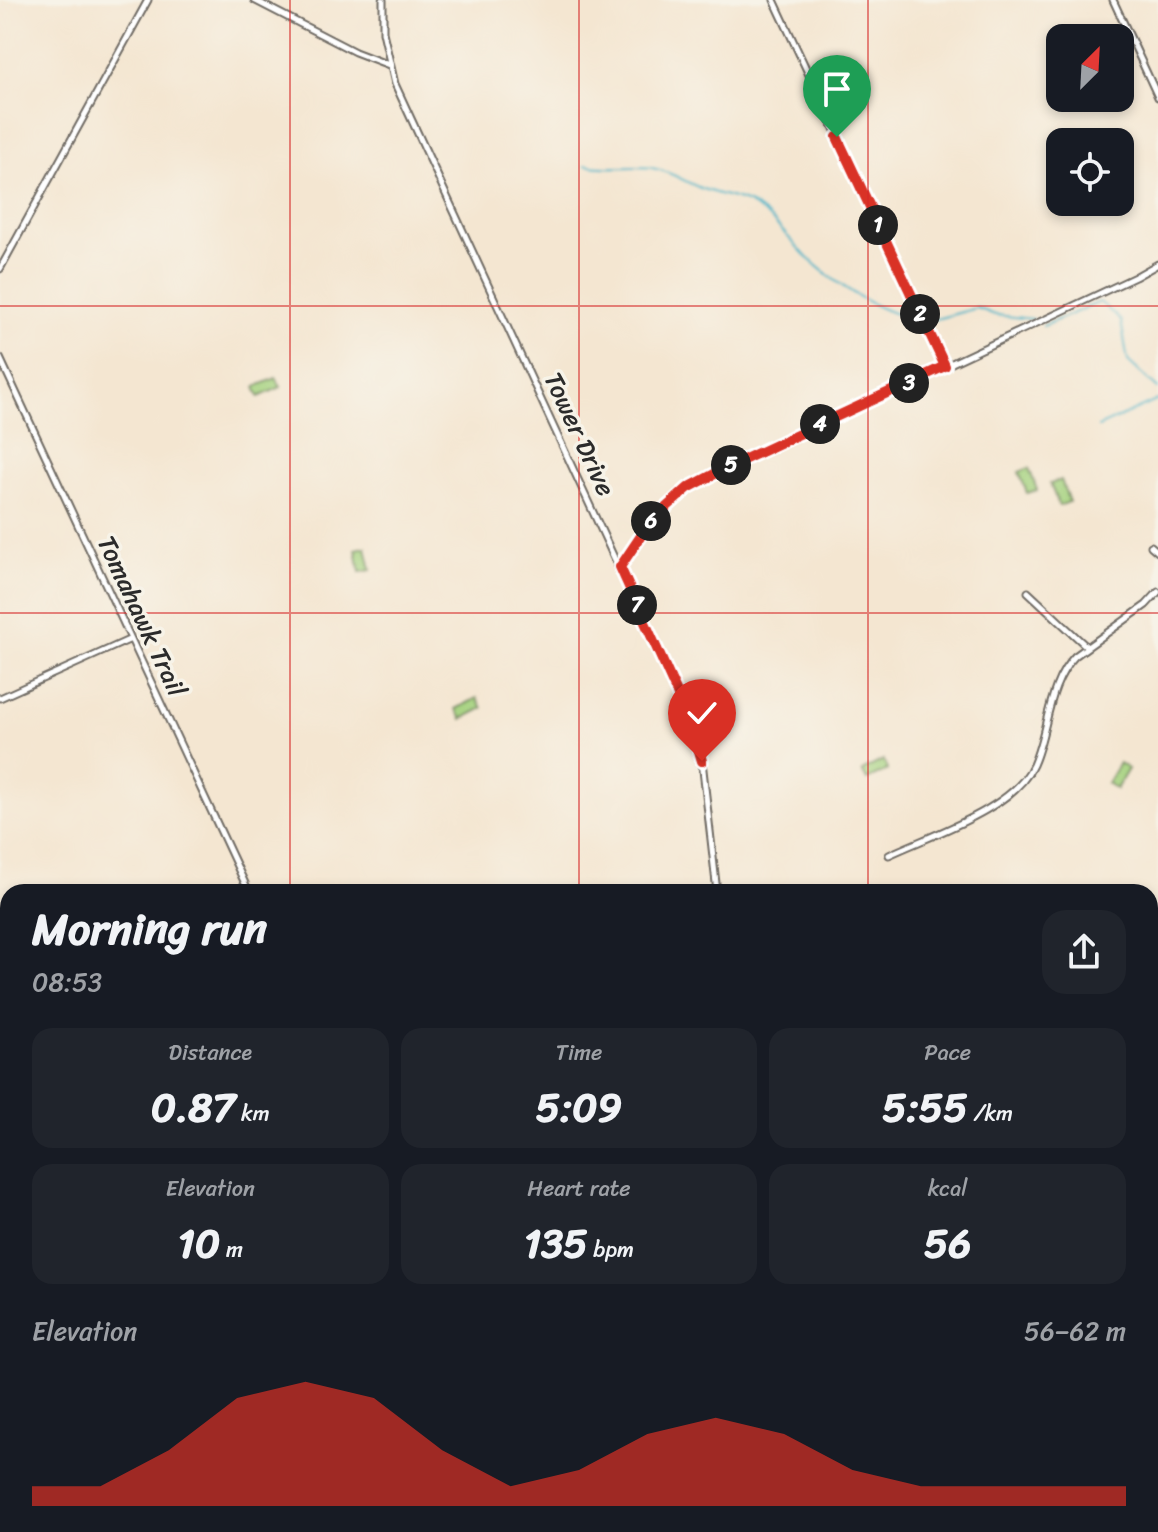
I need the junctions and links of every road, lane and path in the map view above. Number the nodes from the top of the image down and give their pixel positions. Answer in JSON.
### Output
{"nodes":[{"id":1,"x":148,"y":0,"type":"edge"},
{"id":2,"x":254,"y":0,"type":"edge"},
{"id":3,"x":383,"y":0,"type":"edge"},
{"id":4,"x":774,"y":0,"type":"edge"},
{"id":5,"x":1113,"y":0,"type":"edge"},
{"id":6,"x":390,"y":65,"type":"junction"},
{"id":7,"x":1158,"y":97,"type":"edge"},
{"id":8,"x":1158,"y":264,"type":"edge"},
{"id":9,"x":0,"y":269,"type":"edge"},
{"id":10,"x":0,"y":358,"type":"edge"},
{"id":11,"x":945,"y":366,"type":"junction"},
{"id":12,"x":1151,"y":546,"type":"dead end"},
{"id":13,"x":1158,"y":552,"type":"edge"},
{"id":14,"x":620,"y":567,"type":"junction"},
{"id":15,"x":1028,"y":592,"type":"dead end"},
{"id":16,"x":1157,"y":597,"type":"edge"},
{"id":17,"x":131,"y":639,"type":"junction"},
{"id":18,"x":1087,"y":647,"type":"junction"},
{"id":19,"x":0,"y":698,"type":"edge"},
{"id":20,"x":889,"y":855,"type":"dead end"},
{"id":21,"x":245,"y":884,"type":"edge"},
{"id":22,"x":716,"y":884,"type":"edge"}],
"edges":[{"from":1,"to":9,"type":"street"},
{"from":2,"to":6,"type":"street"},
{"from":3,"to":6,"type":"street","name":"Tower Drive"},
{"from":4,"to":11,"type":"street"},
{"from":5,"to":7,"type":"street"},
{"from":6,"to":14,"type":"street","name":"Tower Drive"},
{"from":8,"to":11,"type":"street"},
{"from":10,"to":17,"type":"street","name":"Tomahawk Trail"},
{"from":11,"to":14,"type":"street"},
{"from":12,"to":13,"type":"street"},
{"from":14,"to":22,"type":"street","name":"Tower Drive"},
{"from":15,"to":18,"type":"street"},
{"from":16,"to":18,"type":"street"},
{"from":17,"to":19,"type":"street"},
{"from":17,"to":21,"type":"street","name":"Tomahawk Trail"},
{"from":18,"to":20,"type":"street"}]}
